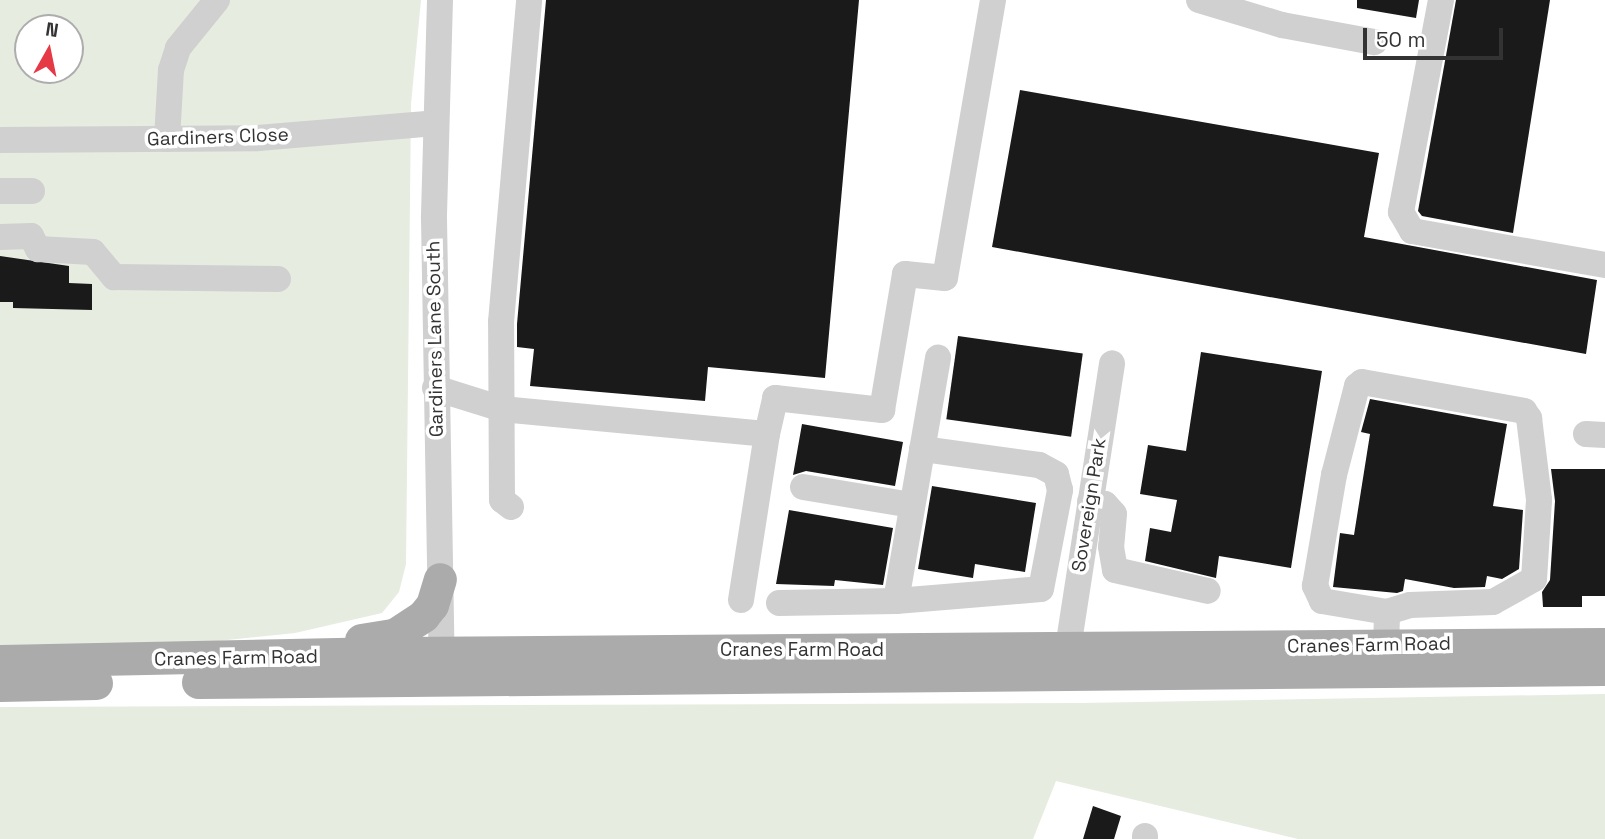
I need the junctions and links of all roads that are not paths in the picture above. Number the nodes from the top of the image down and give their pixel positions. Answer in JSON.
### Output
{"nodes":[{"id":1,"x":217,"y":0,"type":"edge"},
{"id":2,"x":440,"y":0,"type":"edge"},
{"id":3,"x":530,"y":0,"type":"edge"},
{"id":4,"x":993,"y":0,"type":"edge"},
{"id":5,"x":1199,"y":0,"type":"edge"},
{"id":6,"x":1441,"y":0,"type":"edge"},
{"id":7,"x":1228,"y":7,"type":"edge"},
{"id":8,"x":1374,"y":42,"type":"dead end"},
{"id":9,"x":435,"y":123,"type":"junction"},
{"id":10,"x":167,"y":139,"type":"junction"},
{"id":11,"x":0,"y":140,"type":"edge"},
{"id":12,"x":0,"y":191,"type":"edge"},
{"id":13,"x":32,"y":191,"type":"dead end"},
{"id":14,"x":0,"y":237,"type":"edge"},
{"id":15,"x":1605,"y":265,"type":"edge"},
{"id":16,"x":278,"y":279,"type":"dead end"},
{"id":17,"x":938,"y":359,"type":"dead end"},
{"id":18,"x":1112,"y":363,"type":"dead end"},
{"id":19,"x":435,"y":388,"type":"junction"},
{"id":20,"x":502,"y":409,"type":"junction"},
{"id":21,"x":767,"y":434,"type":"junction"},
{"id":22,"x":922,"y":449,"type":"junction"},
{"id":23,"x":803,"y":487,"type":"dead end"},
{"id":24,"x":1090,"y":502,"type":"junction"},
{"id":25,"x":912,"y":505,"type":"junction"},
{"id":26,"x":511,"y":507,"type":"dead end"},
{"id":27,"x":440,"y":579,"type":"junction"},
{"id":28,"x":1041,"y":589,"type":"junction"},
{"id":29,"x":1208,"y":591,"type":"dead end"},
{"id":30,"x":1075,"y":594,"type":"junction"},
{"id":31,"x":741,"y":600,"type":"dead end"},
{"id":32,"x":896,"y":601,"type":"junction"},
{"id":33,"x":779,"y":603,"type":"dead end"},
{"id":34,"x":1387,"y":612,"type":"junction"},
{"id":35,"x":1605,"y":644,"type":"edge"},
{"id":36,"x":1387,"y":645,"type":"junction"},
{"id":37,"x":1068,"y":648,"type":"junction"},
{"id":38,"x":231,"y":659,"type":"junction"},
{"id":39,"x":0,"y":661,"type":"edge"},
{"id":40,"x":562,"y":664,"type":"junction"},
{"id":41,"x":442,"y":666,"type":"junction"},
{"id":42,"x":1605,"y":669,"type":"edge"},
{"id":43,"x":0,"y":685,"type":"edge"}],
"edges":[{"from":1,"to":10,"type":"street"},
{"from":2,"to":9,"type":"street","name":"Gardiners Lane South"},
{"from":3,"to":20,"type":"street"},
{"from":4,"to":21,"type":"street"},
{"from":5,"to":7,"type":"street"},
{"from":6,"to":15,"type":"street"},
{"from":7,"to":8,"type":"street"},
{"from":9,"to":10,"type":"street","name":"Gardiners Close"},
{"from":9,"to":19,"type":"street","name":"Gardiners Lane South"},
{"from":10,"to":11,"type":"street","name":"Gardiners Close"},
{"from":12,"to":13,"type":"street"},
{"from":14,"to":16,"type":"street"},
{"from":17,"to":22,"type":"street"},
{"from":18,"to":24,"type":"street","name":"Sovereign Park"},
{"from":19,"to":20,"type":"street"},
{"from":19,"to":27,"type":"street","name":"Gardiners Lane South"},
{"from":20,"to":21,"type":"street"},
{"from":20,"to":26,"type":"street"},
{"from":21,"to":31,"type":"street"},
{"from":22,"to":25,"type":"street"},
{"from":22,"to":28,"type":"street"},
{"from":23,"to":25,"type":"street"},
{"from":24,"to":29,"type":"street"},
{"from":24,"to":30,"type":"street","name":"Sovereign Park"},
{"from":25,"to":32,"type":"street"},
{"from":27,"to":38,"type":"main road"},
{"from":27,"to":41,"type":"street","name":"Gardiners Lane South"},
{"from":28,"to":30,"type":"street"},
{"from":28,"to":32,"type":"street"},
{"from":30,"to":37,"type":"street","name":"Sovereign Park"},
{"from":32,"to":33,"type":"street"},
{"from":34,"to":34,"type":"street"},
{"from":34,"to":36,"type":"street"},
{"from":35,"to":36,"type":"main road","name":"Cranes Farm Road"},
{"from":36,"to":37,"type":"main road","name":"Cranes Farm Road"},
{"from":37,"to":40,"type":"main road","name":"Cranes Farm Road"},
{"from":38,"to":39,"type":"main road","name":"Cranes Farm Road"},
{"from":38,"to":41,"type":"main road","name":"Cranes Farm Road"},
{"from":40,"to":41,"type":"main road","name":"Cranes Farm Road"},
{"from":40,"to":42,"type":"main road","name":"Cranes Farm Road"},
{"from":41,"to":43,"type":"main road","name":"Cranes Farm Road"}]}
